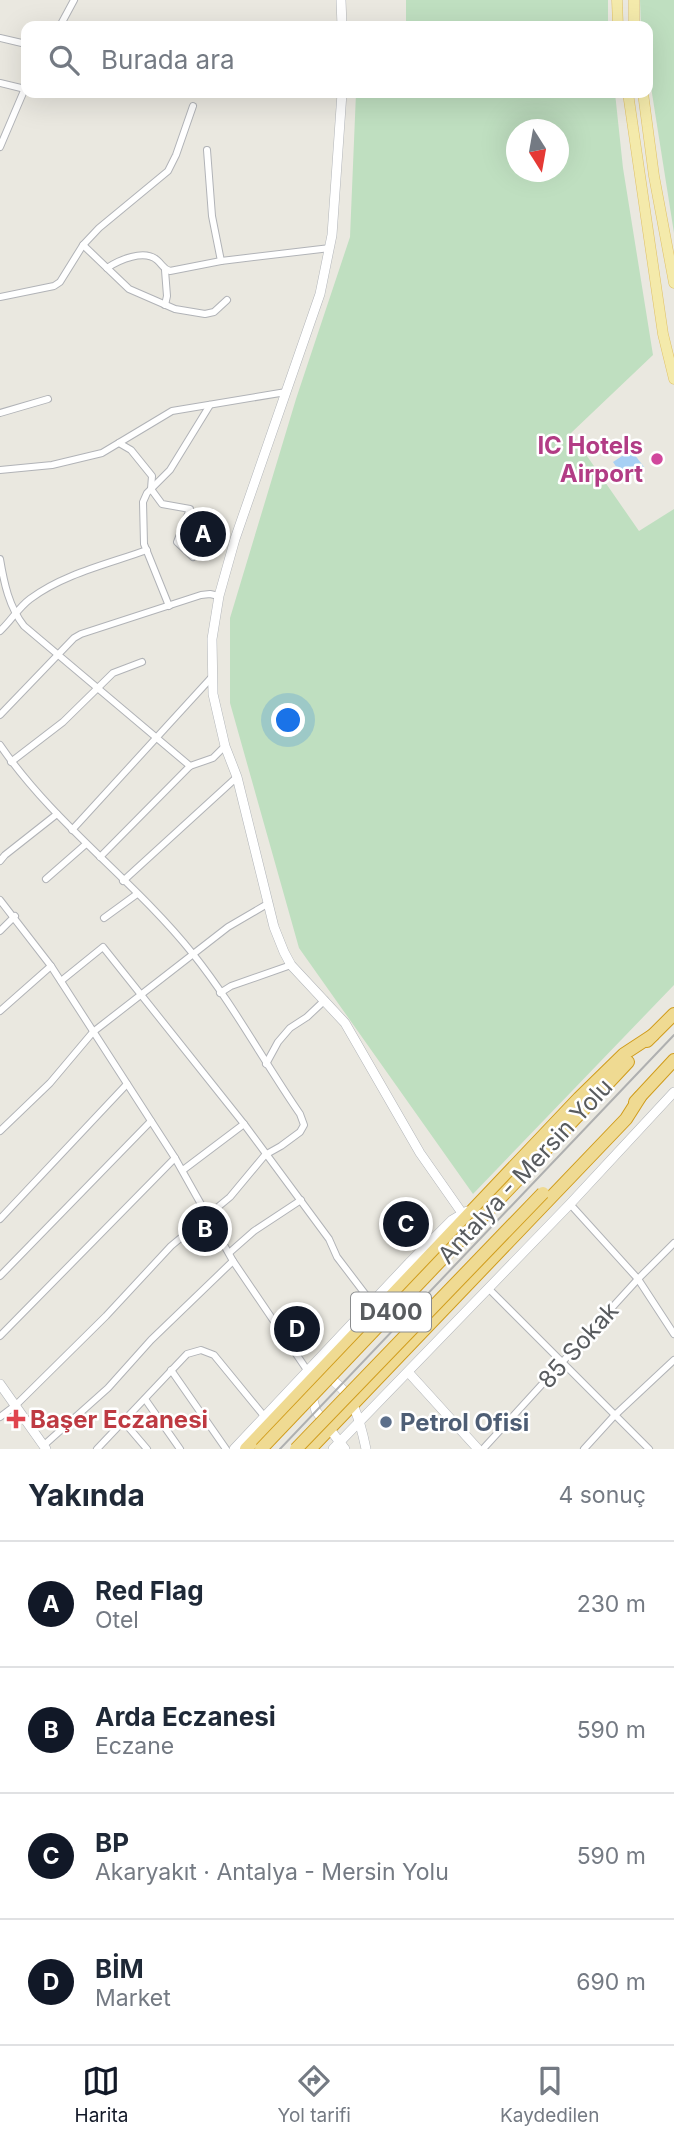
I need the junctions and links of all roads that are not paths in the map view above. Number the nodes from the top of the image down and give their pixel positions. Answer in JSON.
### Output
{"nodes":[{"id":1,"x":74,"y":0,"type":"edge"},
{"id":2,"x":341,"y":0,"type":"edge"},
{"id":3,"x":617,"y":0,"type":"edge"},
{"id":4,"x":634,"y":0,"type":"edge"},
{"id":5,"x":63,"y":21,"type":"edge"},
{"id":6,"x":342,"y":21,"type":"edge"},
{"id":7,"x":618,"y":21,"type":"edge"},
{"id":8,"x":634,"y":21,"type":"edge"},
{"id":9,"x":0,"y":38,"type":"edge"},
{"id":10,"x":21,"y":43,"type":"edge"},
{"id":11,"x":0,"y":83,"type":"edge"},
{"id":12,"x":21,"y":87,"type":"edge"},
{"id":13,"x":21,"y":97,"type":"edge"},
{"id":14,"x":342,"y":98,"type":"edge"},
{"id":15,"x":629,"y":98,"type":"edge"},
{"id":16,"x":644,"y":98,"type":"edge"},
{"id":17,"x":193,"y":106,"type":"dead end"},
{"id":18,"x":0,"y":122,"type":"edge"},
{"id":19,"x":9,"y":124,"type":"junction"},
{"id":20,"x":0,"y":147,"type":"edge"},
{"id":21,"x":207,"y":150,"type":"dead end"},
{"id":22,"x":83,"y":245,"type":"junction"},
{"id":23,"x":330,"y":248,"type":"junction"},
{"id":24,"x":221,"y":261,"type":"junction"},
{"id":25,"x":107,"y":268,"type":"junction"},
{"id":26,"x":164,"y":270,"type":"junction"},
{"id":27,"x":674,"y":284,"type":"edge"},
{"id":28,"x":0,"y":297,"type":"edge"},
{"id":29,"x":227,"y":300,"type":"dead end"},
{"id":30,"x":165,"y":305,"type":"junction"},
{"id":31,"x":674,"y":378,"type":"edge"},
{"id":32,"x":286,"y":392,"type":"junction"},
{"id":33,"x":48,"y":400,"type":"dead end"},
{"id":34,"x":210,"y":405,"type":"junction"},
{"id":35,"x":0,"y":413,"type":"edge"},
{"id":36,"x":119,"y":443,"type":"junction"},
{"id":37,"x":0,"y":470,"type":"edge"},
{"id":38,"x":151,"y":489,"type":"junction"},
{"id":39,"x":146,"y":551,"type":"junction"},
{"id":40,"x":194,"y":557,"type":"dead end"},
{"id":41,"x":0,"y":559,"type":"edge"},
{"id":42,"x":219,"y":596,"type":"junction"},
{"id":43,"x":169,"y":606,"type":"junction"},
{"id":44,"x":15,"y":614,"type":"junction"},
{"id":45,"x":0,"y":631,"type":"edge"},
{"id":46,"x":59,"y":654,"type":"junction"},
{"id":47,"x":142,"y":662,"type":"dead end"},
{"id":48,"x":211,"y":678,"type":"junction"},
{"id":49,"x":97,"y":687,"type":"junction"},
{"id":50,"x":0,"y":715,"type":"edge"},
{"id":51,"x":157,"y":736,"type":"junction"},
{"id":52,"x":0,"y":746,"type":"edge"},
{"id":53,"x":225,"y":746,"type":"junction"},
{"id":54,"x":11,"y":762,"type":"junction"},
{"id":55,"x":190,"y":766,"type":"junction"},
{"id":56,"x":237,"y":777,"type":"junction"},
{"id":57,"x":57,"y":814,"type":"junction"},
{"id":58,"x":72,"y":830,"type":"junction"},
{"id":59,"x":86,"y":844,"type":"junction"},
{"id":60,"x":100,"y":858,"type":"junction"},
{"id":61,"x":0,"y":861,"type":"edge"},
{"id":62,"x":46,"y":879,"type":"dead end"},
{"id":63,"x":123,"y":881,"type":"junction"},
{"id":64,"x":137,"y":894,"type":"junction"},
{"id":65,"x":0,"y":900,"type":"edge"},
{"id":66,"x":269,"y":903,"type":"junction"},
{"id":67,"x":15,"y":916,"type":"junction"},
{"id":68,"x":104,"y":918,"type":"dead end"},
{"id":69,"x":0,"y":931,"type":"edge"},
{"id":70,"x":193,"y":954,"type":"junction"},
{"id":71,"x":291,"y":965,"type":"junction"},
{"id":72,"x":51,"y":966,"type":"junction"},
{"id":73,"x":61,"y":981,"type":"junction"},
{"id":74,"x":220,"y":993,"type":"junction"},
{"id":75,"x":142,"y":996,"type":"junction"},
{"id":76,"x":325,"y":999,"type":"junction"},
{"id":77,"x":0,"y":1011,"type":"edge"},
{"id":78,"x":674,"y":1014,"type":"edge"},
{"id":79,"x":93,"y":1032,"type":"junction"},
{"id":80,"x":653,"y":1035,"type":"junction"},
{"id":81,"x":266,"y":1064,"type":"junction"},
{"id":82,"x":672,"y":1064,"type":"edge"},
{"id":83,"x":127,"y":1084,"type":"junction"},
{"id":84,"x":674,"y":1091,"type":"edge"},
{"id":85,"x":640,"y":1097,"type":"junction"},
{"id":86,"x":151,"y":1121,"type":"junction"},
{"id":87,"x":244,"y":1124,"type":"junction"},
{"id":88,"x":0,"y":1132,"type":"edge"},
{"id":89,"x":265,"y":1155,"type":"junction"},
{"id":90,"x":175,"y":1158,"type":"junction"},
{"id":91,"x":183,"y":1170,"type":"junction"},
{"id":92,"x":301,"y":1200,"type":"junction"},
{"id":93,"x":570,"y":1204,"type":"junction"},
{"id":94,"x":475,"y":1208,"type":"junction"},
{"id":95,"x":462,"y":1213,"type":"junction"},
{"id":96,"x":208,"y":1214,"type":"junction"},
{"id":97,"x":0,"y":1219,"type":"edge"},
{"id":98,"x":674,"y":1243,"type":"edge"},
{"id":99,"x":229,"y":1253,"type":"junction"},
{"id":100,"x":233,"y":1261,"type":"junction"},
{"id":101,"x":0,"y":1276,"type":"edge"},
{"id":102,"x":638,"y":1279,"type":"junction"},
{"id":103,"x":488,"y":1288,"type":"junction"},
{"id":104,"x":372,"y":1303,"type":"junction"},
{"id":105,"x":674,"y":1334,"type":"edge"},
{"id":106,"x":0,"y":1336,"type":"edge"},
{"id":107,"x":674,"y":1360,"type":"edge"},
{"id":108,"x":562,"y":1364,"type":"junction"},
{"id":109,"x":172,"y":1370,"type":"junction"},
{"id":110,"x":313,"y":1371,"type":"junction"},
{"id":111,"x":409,"y":1373,"type":"junction"},
{"id":112,"x":0,"y":1384,"type":"edge"},
{"id":113,"x":308,"y":1384,"type":"junction"},
{"id":114,"x":145,"y":1399,"type":"junction"},
{"id":115,"x":354,"y":1404,"type":"junction"},
{"id":116,"x":16,"y":1405,"type":"junction"},
{"id":117,"x":264,"y":1416,"type":"junction"},
{"id":118,"x":614,"y":1416,"type":"junction"},
{"id":119,"x":0,"y":1417,"type":"edge"},
{"id":120,"x":360,"y":1421,"type":"junction"},
{"id":121,"x":124,"y":1422,"type":"junction"},
{"id":122,"x":330,"y":1428,"type":"junction"},
{"id":123,"x":45,"y":1447,"type":"edge"},
{"id":124,"x":339,"y":1447,"type":"edge"},
{"id":125,"x":97,"y":1449,"type":"edge"},
{"id":126,"x":146,"y":1449,"type":"edge"},
{"id":127,"x":180,"y":1449,"type":"edge"},
{"id":128,"x":226,"y":1449,"type":"edge"},
{"id":129,"x":234,"y":1449,"type":"edge"},
{"id":130,"x":246,"y":1449,"type":"edge"},
{"id":131,"x":261,"y":1449,"type":"edge"},
{"id":132,"x":296,"y":1449,"type":"edge"},
{"id":133,"x":310,"y":1449,"type":"edge"},
{"id":134,"x":366,"y":1449,"type":"edge"},
{"id":135,"x":481,"y":1449,"type":"edge"},
{"id":136,"x":583,"y":1449,"type":"edge"},
{"id":137,"x":649,"y":1449,"type":"edge"}],
"edges":[{"from":1,"to":5,"type":"street"},
{"from":2,"to":6,"type":"street"},
{"from":3,"to":7,"type":"main road"},
{"from":4,"to":8,"type":"main road"},
{"from":9,"to":10,"type":"street"},
{"from":11,"to":12,"type":"street"},
{"from":13,"to":19,"type":"street"},
{"from":14,"to":23,"type":"street"},
{"from":15,"to":31,"type":"main road"},
{"from":16,"to":27,"type":"main road"},
{"from":17,"to":22,"type":"street"},
{"from":18,"to":19,"type":"street"},
{"from":19,"to":20,"type":"street"},
{"from":21,"to":24,"type":"street"},
{"from":22,"to":25,"type":"street"},
{"from":22,"to":28,"type":"street"},
{"from":23,"to":24,"type":"street"},
{"from":23,"to":32,"type":"street"},
{"from":24,"to":26,"type":"street"},
{"from":25,"to":26,"type":"street"},
{"from":25,"to":30,"type":"street"},
{"from":26,"to":30,"type":"street"},
{"from":29,"to":30,"type":"street"},
{"from":32,"to":34,"type":"street"},
{"from":32,"to":42,"type":"street"},
{"from":33,"to":35,"type":"street"},
{"from":34,"to":36,"type":"street"},
{"from":34,"to":38,"type":"street"},
{"from":36,"to":37,"type":"street"},
{"from":36,"to":38,"type":"street"},
{"from":38,"to":39,"type":"street"},
{"from":38,"to":40,"type":"street"},
{"from":39,"to":43,"type":"street"},
{"from":39,"to":44,"type":"street"},
{"from":41,"to":44,"type":"street"},
{"from":42,"to":43,"type":"street"},
{"from":42,"to":48,"type":"street"},
{"from":43,"to":46,"type":"street"},
{"from":44,"to":45,"type":"street"},
{"from":44,"to":46,"type":"street"},
{"from":46,"to":49,"type":"street"},
{"from":46,"to":50,"type":"street"},
{"from":47,"to":49,"type":"street"},
{"from":48,"to":51,"type":"street"},
{"from":48,"to":53,"type":"street"},
{"from":49,"to":51,"type":"street"},
{"from":49,"to":54,"type":"street"},
{"from":51,"to":55,"type":"street"},
{"from":51,"to":58,"type":"street"},
{"from":52,"to":54,"type":"street"},
{"from":53,"to":55,"type":"street"},
{"from":53,"to":56,"type":"street"},
{"from":54,"to":57,"type":"street"},
{"from":55,"to":60,"type":"street"},
{"from":56,"to":63,"type":"street"},
{"from":56,"to":66,"type":"street"},
{"from":57,"to":58,"type":"street"},
{"from":57,"to":61,"type":"street"},
{"from":58,"to":59,"type":"street"},
{"from":59,"to":60,"type":"street"},
{"from":59,"to":62,"type":"street"},
{"from":60,"to":63,"type":"street"},
{"from":63,"to":64,"type":"street"},
{"from":64,"to":68,"type":"street"},
{"from":64,"to":70,"type":"street"},
{"from":65,"to":67,"type":"street"},
{"from":66,"to":70,"type":"street"},
{"from":66,"to":71,"type":"street"},
{"from":67,"to":69,"type":"street"},
{"from":67,"to":72,"type":"street"},
{"from":70,"to":74,"type":"street"},
{"from":70,"to":75,"type":"street"},
{"from":71,"to":74,"type":"street"},
{"from":71,"to":76,"type":"street"},
{"from":72,"to":73,"type":"street"},
{"from":72,"to":77,"type":"street"},
{"from":73,"to":75,"type":"street"},
{"from":73,"to":79,"type":"street"},
{"from":74,"to":81,"type":"street"},
{"from":75,"to":79,"type":"street"},
{"from":75,"to":87,"type":"street"},
{"from":76,"to":81,"type":"street"},
{"from":76,"to":95,"type":"street"},
{"from":78,"to":80,"type":"highway","name":"Antalya - Mersin Yolu","number":"D400"},
{"from":79,"to":83,"type":"street"},
{"from":79,"to":88,"type":"street"},
{"from":80,"to":94,"type":"highway"},
{"from":80,"to":131,"type":"highway","name":"Antalya - Mersin Yolu","number":"D400","bridge":true},
{"from":81,"to":89,"type":"street"},
{"from":82,"to":85,"type":"highway","name":"Antalya - Mersin Yolu","number":"D400"},
{"from":83,"to":86,"type":"street"},
{"from":83,"to":97,"type":"street"},
{"from":84,"to":93,"type":"street"},
{"from":85,"to":115,"type":"highway"},
{"from":85,"to":132,"type":"highway","name":"Antalya - Mersin Yolu","number":"D400","bridge":true},
{"from":86,"to":90,"type":"street"},
{"from":86,"to":101,"type":"street"},
{"from":87,"to":89,"type":"street"},
{"from":87,"to":91,"type":"street"},
{"from":89,"to":92,"type":"street"},
{"from":89,"to":96,"type":"street"},
{"from":90,"to":91,"type":"street"},
{"from":90,"to":106,"type":"street"},
{"from":91,"to":96,"type":"street"},
{"from":92,"to":99,"type":"street"},
{"from":92,"to":104,"type":"street"},
{"from":93,"to":102,"type":"street"},
{"from":93,"to":103,"type":"street"},
{"from":94,"to":95,"type":"street"},
{"from":94,"to":110,"type":"highway"},
{"from":95,"to":104,"type":"street"},
{"from":96,"to":99,"type":"street"},
{"from":96,"to":116,"type":"street"},
{"from":98,"to":102,"type":"street","name":"85 Sokak"},
{"from":99,"to":100,"type":"street"},
{"from":100,"to":110,"type":"street"},
{"from":100,"to":123,"type":"street"},
{"from":102,"to":105,"type":"street"},
{"from":102,"to":108,"type":"street","name":"85 Sokak"},
{"from":103,"to":108,"type":"street"},
{"from":103,"to":111,"type":"street"},
{"from":104,"to":110,"type":"street"},
{"from":107,"to":118,"type":"street"},
{"from":108,"to":118,"type":"street"},
{"from":108,"to":135,"type":"street","name":"85 Sokak"},
{"from":109,"to":114,"type":"street"},
{"from":109,"to":117,"type":"street"},
{"from":109,"to":128,"type":"street"},
{"from":110,"to":113,"type":"highway"},
{"from":110,"to":115,"type":"street"},
{"from":110,"to":117,"type":"street"},
{"from":111,"to":120,"type":"street"},
{"from":111,"to":135,"type":"street"},
{"from":112,"to":116,"type":"street"},
{"from":113,"to":122,"type":"street"},
{"from":113,"to":130,"type":"highway"},
{"from":114,"to":121,"type":"street"},
{"from":114,"to":127,"type":"street"},
{"from":115,"to":120,"type":"street"},
{"from":115,"to":122,"type":"highway"},
{"from":116,"to":119,"type":"street"},
{"from":116,"to":123,"type":"street"},
{"from":117,"to":129,"type":"street"},
{"from":118,"to":136,"type":"street"},
{"from":118,"to":137,"type":"street"},
{"from":120,"to":124,"type":"street"},
{"from":120,"to":134,"type":"street"},
{"from":121,"to":125,"type":"street"},
{"from":121,"to":126,"type":"street"},
{"from":122,"to":124,"type":"street"},
{"from":122,"to":133,"type":"highway"}]}
